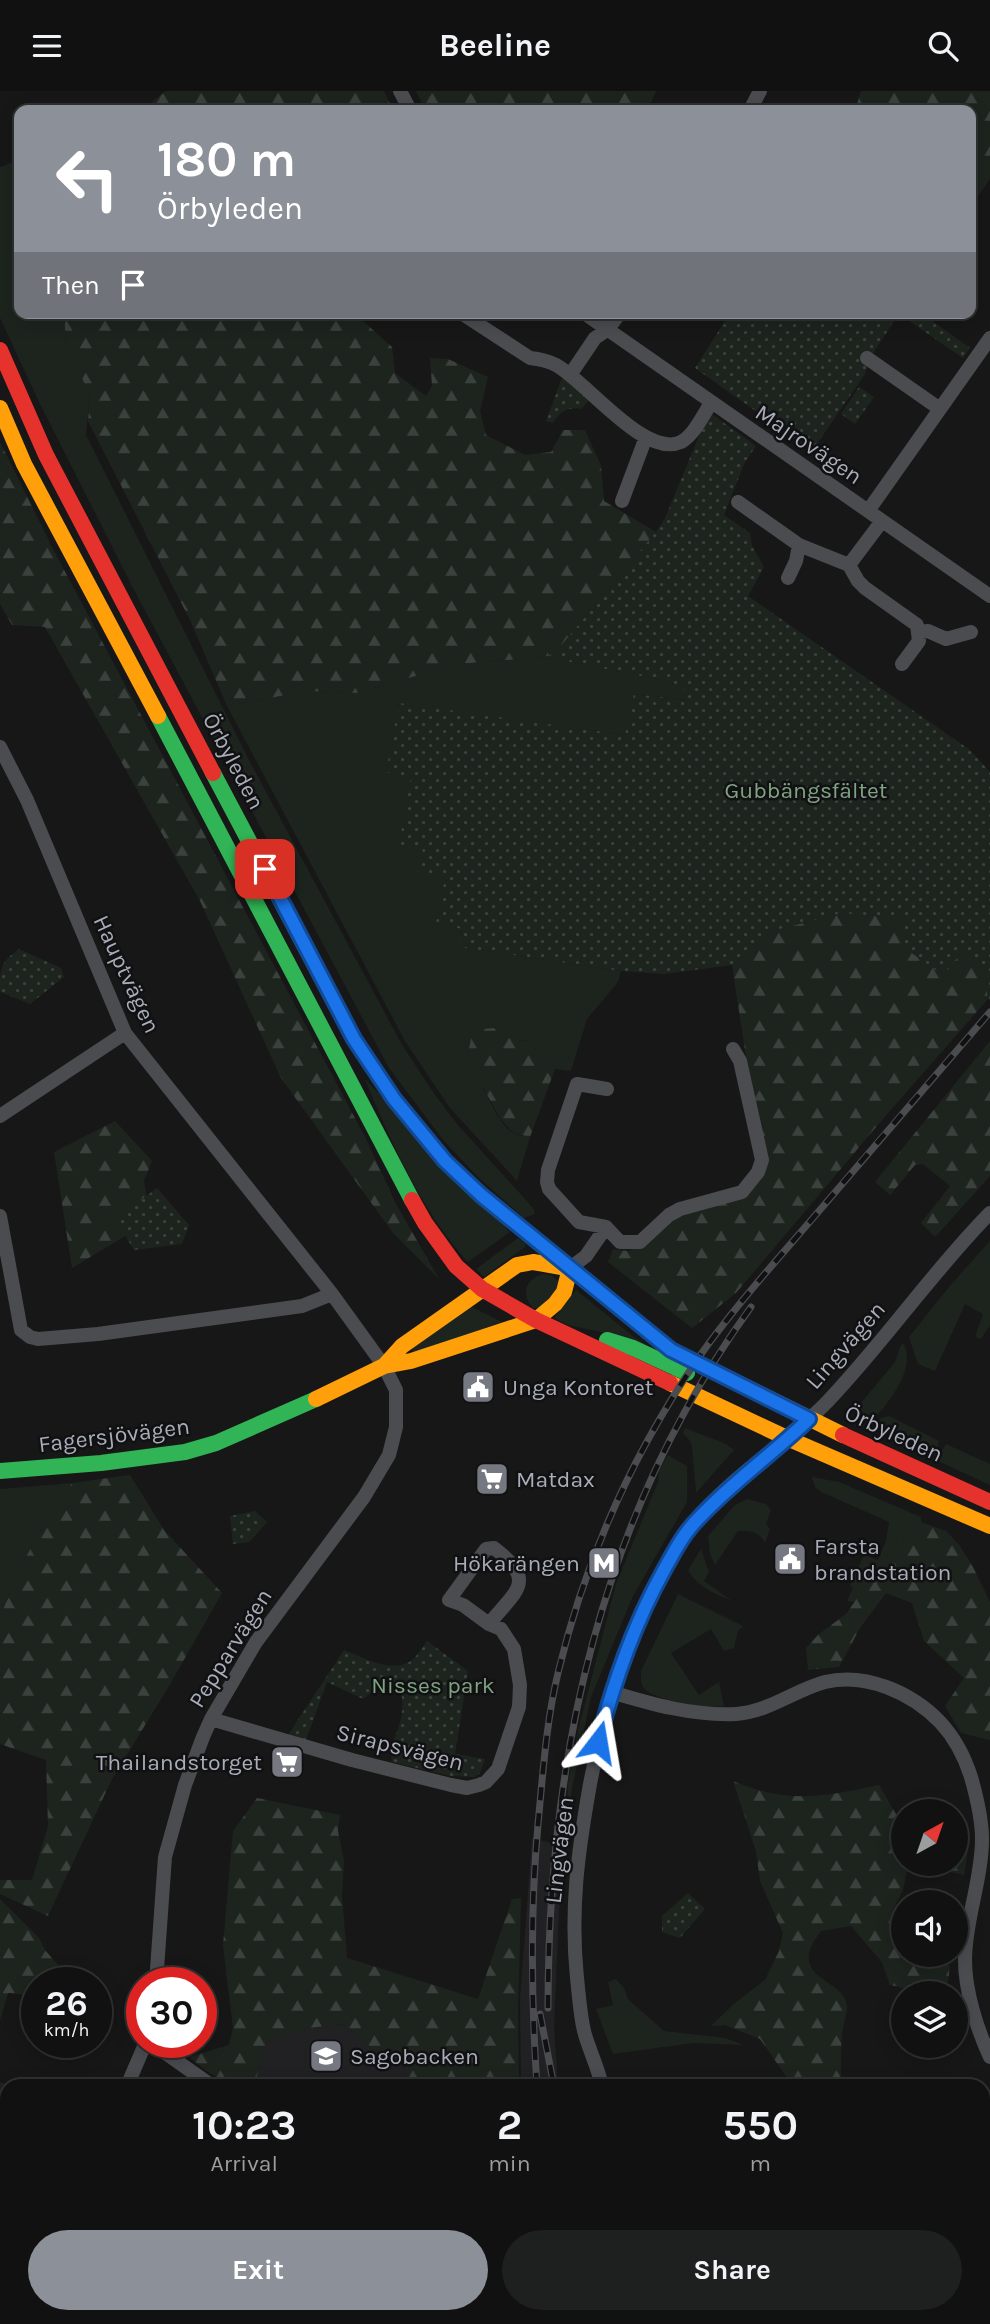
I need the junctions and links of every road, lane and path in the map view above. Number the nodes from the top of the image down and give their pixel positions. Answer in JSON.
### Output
{"nodes":[{"id":1,"x":470,"y":319,"type":"edge"},
{"id":2,"x":592,"y":319,"type":"edge"},
{"id":3,"x":615,"y":319,"type":"edge"},
{"id":4,"x":607,"y":330,"type":"junction"},
{"id":5,"x":987,"y":348,"type":"edge"},
{"id":6,"x":0,"y":350,"type":"edge"},
{"id":7,"x":867,"y":358,"type":"dead end"},
{"id":8,"x":570,"y":375,"type":"junction"},
{"id":9,"x":711,"y":403,"type":"junction"},
{"id":10,"x":0,"y":408,"type":"edge"},
{"id":11,"x":940,"y":409,"type":"junction"},
{"id":12,"x":646,"y":437,"type":"junction"},
{"id":13,"x":622,"y":501,"type":"dead end"},
{"id":14,"x":738,"y":502,"type":"dead end"},
{"id":15,"x":868,"y":512,"type":"junction"},
{"id":16,"x":882,"y":521,"type":"junction"},
{"id":17,"x":799,"y":545,"type":"junction"},
{"id":18,"x":849,"y":565,"type":"junction"},
{"id":19,"x":788,"y":577,"type":"dead end"},
{"id":20,"x":990,"y":596,"type":"edge"},
{"id":21,"x":919,"y":632,"type":"junction"},
{"id":22,"x":971,"y":632,"type":"dead end"},
{"id":23,"x":902,"y":664,"type":"dead end"},
{"id":24,"x":0,"y":747,"type":"edge"},
{"id":25,"x":125,"y":1033,"type":"junction"},
{"id":26,"x":733,"y":1049,"type":"dead end"},
{"id":27,"x":607,"y":1089,"type":"dead end"},
{"id":28,"x":0,"y":1116,"type":"edge"},
{"id":29,"x":990,"y":1213,"type":"edge"},
{"id":30,"x":0,"y":1216,"type":"edge"},
{"id":31,"x":606,"y":1227,"type":"junction"},
{"id":32,"x":570,"y":1268,"type":"junction"},
{"id":33,"x":482,"y":1289,"type":"junction"},
{"id":34,"x":332,"y":1294,"type":"junction"},
{"id":35,"x":536,"y":1319,"type":"junction"},
{"id":36,"x":574,"y":1337,"type":"junction"},
{"id":37,"x":384,"y":1366,"type":"junction"},
{"id":38,"x":805,"y":1423,"type":"junction"},
{"id":39,"x":789,"y":1439,"type":"junction"},
{"id":40,"x":0,"y":1471,"type":"edge"},
{"id":41,"x":990,"y":1502,"type":"edge"},
{"id":42,"x":990,"y":1526,"type":"edge"},
{"id":43,"x":489,"y":1624,"type":"junction"},
{"id":44,"x":611,"y":1692,"type":"junction"},
{"id":45,"x":211,"y":1719,"type":"junction"},
{"id":46,"x":157,"y":1967,"type":"edge"},
{"id":47,"x":990,"y":2057,"type":"edge"},
{"id":48,"x":140,"y":2058,"type":"edge"},
{"id":49,"x":171,"y":2058,"type":"edge"},
{"id":50,"x":130,"y":2079,"type":"edge"},
{"id":51,"x":202,"y":2079,"type":"edge"},
{"id":52,"x":600,"y":2079,"type":"edge"}],
"edges":[{"from":1,"to":8,"type":"street"},
{"from":2,"to":4,"type":"street","name":"Majrovägen"},
{"from":3,"to":4,"type":"street"},
{"from":4,"to":8,"type":"street"},
{"from":4,"to":9,"type":"street","name":"Majrovägen"},
{"from":5,"to":11,"type":"street"},
{"from":6,"to":32,"type":"main road","name":"Örbyleden"},
{"from":7,"to":11,"type":"street"},
{"from":8,"to":12,"type":"street"},
{"from":9,"to":12,"type":"street"},
{"from":9,"to":15,"type":"street","name":"Majrovägen"},
{"from":10,"to":33,"type":"main road","name":"Örbyleden"},
{"from":11,"to":15,"type":"street"},
{"from":12,"to":13,"type":"street"},
{"from":14,"to":17,"type":"street"},
{"from":15,"to":16,"type":"street","name":"Majrovägen"},
{"from":16,"to":18,"type":"street"},
{"from":16,"to":20,"type":"street","name":"Majrovägen"},
{"from":17,"to":18,"type":"street"},
{"from":17,"to":19,"type":"street"},
{"from":18,"to":21,"type":"street"},
{"from":21,"to":22,"type":"street"},
{"from":21,"to":23,"type":"street"},
{"from":24,"to":25,"type":"street","name":"Hauptvägen"},
{"from":25,"to":28,"type":"street"},
{"from":25,"to":34,"type":"street","name":"Hauptvägen"},
{"from":26,"to":31,"type":"street"},
{"from":27,"to":31,"type":"street"},
{"from":29,"to":38,"type":"street","name":"Lingvägen"},
{"from":30,"to":34,"type":"street"},
{"from":31,"to":32,"type":"street"},
{"from":32,"to":33,"type":"main road","name":"Fagersjövägen"},
{"from":32,"to":35,"type":"main road"},
{"from":32,"to":38,"type":"main road","name":"Örbyleden"},
{"from":33,"to":35,"type":"main road","name":"Örbyleden"},
{"from":33,"to":37,"type":"main road","name":"Fagersjövägen"},
{"from":34,"to":37,"type":"street","name":"Hauptvägen"},
{"from":35,"to":36,"type":"main road","name":"Örbyleden"},
{"from":35,"to":37,"type":"main road","name":"Fagersjövägen"},
{"from":36,"to":38,"type":"main road","name":"Örbyleden"},
{"from":36,"to":39,"type":"main road","name":"Örbyleden"},
{"from":37,"to":40,"type":"main road","name":"Fagersjövägen"},
{"from":37,"to":45,"type":"street","name":"Pepparvägen"},
{"from":38,"to":39,"type":"street","name":"Lingvägen"},
{"from":38,"to":41,"type":"main road","name":"Örbyleden"},
{"from":39,"to":42,"type":"main road","name":"Örbyleden"},
{"from":39,"to":44,"type":"street","name":"Lingvägen"},
{"from":43,"to":43,"type":"street","name":"Sirapsvägen"},
{"from":43,"to":45,"type":"street","name":"Sirapsvägen"},
{"from":44,"to":47,"type":"street"},
{"from":44,"to":52,"type":"street","name":"Lingvägen"},
{"from":45,"to":46,"type":"street","name":"Pepparvägen"},
{"from":48,"to":50,"type":"street"},
{"from":49,"to":51,"type":"street"}]}
